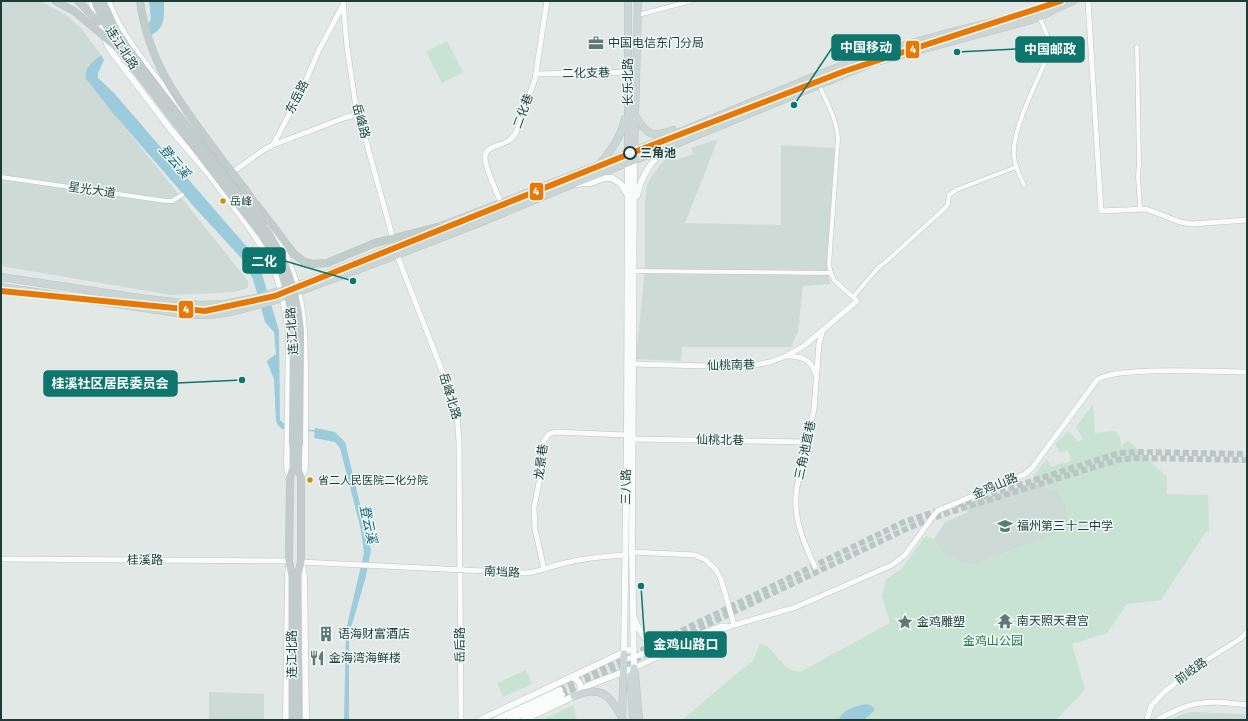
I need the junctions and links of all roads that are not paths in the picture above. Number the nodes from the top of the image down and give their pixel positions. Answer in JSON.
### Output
{"nodes":[{"id":1,"x":55,"y":1,"type":"edge"},
{"id":2,"x":78,"y":1,"type":"edge"},
{"id":3,"x":91,"y":1,"type":"edge"},
{"id":4,"x":96,"y":1,"type":"edge"},
{"id":5,"x":102,"y":1,"type":"edge"},
{"id":6,"x":108,"y":1,"type":"edge"},
{"id":7,"x":140,"y":1,"type":"edge"},
{"id":8,"x":547,"y":1,"type":"edge"},
{"id":9,"x":628,"y":1,"type":"edge"},
{"id":10,"x":638,"y":1,"type":"edge"},
{"id":11,"x":691,"y":1,"type":"edge"},
{"id":12,"x":1056,"y":1,"type":"edge"},
{"id":13,"x":1073,"y":1,"type":"edge"},
{"id":14,"x":1088,"y":1,"type":"edge"},
{"id":15,"x":343,"y":3,"type":"edge"},
{"id":16,"x":638,"y":16,"type":"junction"},
{"id":17,"x":1039,"y":17,"type":"junction"},
{"id":18,"x":99,"y":22,"type":"junction"},
{"id":19,"x":1137,"y":47,"type":"dead end"},
{"id":20,"x":122,"y":52,"type":"junction"},
{"id":21,"x":627,"y":72,"type":"junction"},
{"id":22,"x":636,"y":72,"type":"junction"},
{"id":23,"x":536,"y":74,"type":"junction"},
{"id":24,"x":819,"y":85,"type":"junction"},
{"id":25,"x":628,"y":105,"type":"junction"},
{"id":26,"x":359,"y":114,"type":"junction"},
{"id":27,"x":636,"y":117,"type":"junction"},
{"id":28,"x":691,"y":128,"type":"junction"},
{"id":29,"x":273,"y":145,"type":"junction"},
{"id":30,"x":671,"y":146,"type":"junction"},
{"id":31,"x":631,"y":152,"type":"junction"},
{"id":32,"x":631,"y":162,"type":"junction"},
{"id":33,"x":598,"y":165,"type":"junction"},
{"id":34,"x":1016,"y":167,"type":"junction"},
{"id":35,"x":231,"y":173,"type":"junction"},
{"id":36,"x":1,"y":177,"type":"edge"},
{"id":37,"x":573,"y":184,"type":"junction"},
{"id":38,"x":1024,"y":185,"type":"dead end"},
{"id":39,"x":182,"y":194,"type":"dead end"},
{"id":40,"x":628,"y":195,"type":"junction"},
{"id":41,"x":253,"y":201,"type":"junction"},
{"id":42,"x":501,"y":203,"type":"junction"},
{"id":43,"x":635,"y":207,"type":"junction"},
{"id":44,"x":1140,"y":208,"type":"junction"},
{"id":45,"x":1247,"y":220,"type":"edge"},
{"id":46,"x":438,"y":226,"type":"junction"},
{"id":47,"x":268,"y":233,"type":"junction"},
{"id":48,"x":393,"y":239,"type":"junction"},
{"id":49,"x":397,"y":255,"type":"junction"},
{"id":50,"x":633,"y":271,"type":"junction"},
{"id":51,"x":830,"y":273,"type":"junction"},
{"id":52,"x":1,"y":277,"type":"edge"},
{"id":53,"x":1,"y":288,"type":"edge"},
{"id":54,"x":298,"y":288,"type":"junction"},
{"id":55,"x":283,"y":294,"type":"junction"},
{"id":56,"x":855,"y":299,"type":"junction"},
{"id":57,"x":823,"y":330,"type":"junction"},
{"id":58,"x":786,"y":356,"type":"junction"},
{"id":59,"x":632,"y":364,"type":"junction"},
{"id":60,"x":1247,"y":372,"type":"edge"},
{"id":61,"x":817,"y":378,"type":"junction"},
{"id":62,"x":627,"y":435,"type":"junction"},
{"id":63,"x":632,"y":439,"type":"junction"},
{"id":64,"x":807,"y":442,"type":"junction"},
{"id":65,"x":296,"y":445,"type":"junction"},
{"id":66,"x":290,"y":477,"type":"junction"},
{"id":67,"x":301,"y":477,"type":"junction"},
{"id":68,"x":629,"y":553,"type":"junction"},
{"id":69,"x":1,"y":559,"type":"edge"},
{"id":70,"x":289,"y":562,"type":"junction"},
{"id":71,"x":301,"y":562,"type":"junction"},
{"id":72,"x":815,"y":567,"type":"dead end"},
{"id":73,"x":544,"y":569,"type":"junction"},
{"id":74,"x":460,"y":570,"type":"junction"},
{"id":75,"x":295,"y":591,"type":"junction"},
{"id":76,"x":633,"y":615,"type":"junction"},
{"id":77,"x":734,"y":625,"type":"junction"},
{"id":78,"x":1247,"y":632,"type":"edge"},
{"id":79,"x":672,"y":644,"type":"junction"},
{"id":80,"x":634,"y":648,"type":"junction"},
{"id":81,"x":624,"y":657,"type":"junction"},
{"id":82,"x":633,"y":657,"type":"junction"},
{"id":83,"x":634,"y":668,"type":"junction"},
{"id":84,"x":623,"y":671,"type":"junction"},
{"id":85,"x":572,"y":678,"type":"junction"},
{"id":86,"x":580,"y":692,"type":"junction"},
{"id":87,"x":574,"y":696,"type":"junction"},
{"id":88,"x":1247,"y":705,"type":"edge"},
{"id":89,"x":622,"y":719,"type":"edge"},
{"id":90,"x":286,"y":720,"type":"edge"},
{"id":91,"x":292,"y":720,"type":"edge"},
{"id":92,"x":298,"y":720,"type":"edge"},
{"id":93,"x":306,"y":720,"type":"edge"},
{"id":94,"x":461,"y":720,"type":"edge"},
{"id":95,"x":480,"y":720,"type":"edge"},
{"id":96,"x":496,"y":720,"type":"edge"},
{"id":97,"x":510,"y":720,"type":"edge"},
{"id":98,"x":524,"y":720,"type":"edge"},
{"id":99,"x":633,"y":720,"type":"edge"},
{"id":100,"x":639,"y":720,"type":"edge"},
{"id":101,"x":1147,"y":720,"type":"edge"},
{"id":102,"x":1157,"y":720,"type":"edge"}],
"edges":[{"from":1,"to":20,"type":"highway","bridge":true},
{"from":2,"to":18,"type":"highway"},
{"from":3,"to":18,"type":"main road"},
{"from":4,"to":20,"type":"highway","name":"连江北路","bridge":true},
{"from":5,"to":47,"type":"highway","name":"连江北路","bridge":true},
{"from":6,"to":35,"type":"main road"},
{"from":7,"to":41,"type":"highway","bridge":true},
{"from":8,"to":23,"type":"street","name":"二化巷"},
{"from":9,"to":21,"type":"main road","name":"长乐北路"},
{"from":10,"to":16,"type":"main road","name":"长乐北路"},
{"from":11,"to":16,"type":"street"},
{"from":12,"to":28,"type":"main road"},
{"from":13,"to":17,"type":"main road"},
{"from":14,"to":44,"type":"street"},
{"from":15,"to":26,"type":"street","name":"岳峰路"},
{"from":15,"to":29,"type":"street","name":"东岳路"},
{"from":16,"to":22,"type":"main road","name":"长乐北路"},
{"from":17,"to":24,"type":"main road"},
{"from":17,"to":34,"type":"street"},
{"from":18,"to":55,"type":"main road"},
{"from":19,"to":44,"type":"street"},
{"from":20,"to":65,"type":"highway","name":"连江北路","bridge":true},
{"from":21,"to":22,"type":"street","name":"二化支巷"},
{"from":21,"to":23,"type":"street","name":"二化支巷"},
{"from":21,"to":25,"type":"main road","name":"长乐北路"},
{"from":22,"to":27,"type":"main road","name":"长乐北路"},
{"from":23,"to":42,"type":"street","name":"二化巷"},
{"from":24,"to":30,"type":"main road"},
{"from":24,"to":51,"type":"street"},
{"from":25,"to":31,"type":"main road","name":"长乐北路"},
{"from":25,"to":33,"type":"main road"},
{"from":26,"to":29,"type":"street"},
{"from":26,"to":48,"type":"street","name":"岳峰路"},
{"from":27,"to":28,"type":"main road"},
{"from":27,"to":31,"type":"main road","name":"长乐北路"},
{"from":28,"to":31,"type":"main road"},
{"from":29,"to":35,"type":"street"},
{"from":30,"to":32,"type":"main road"},
{"from":30,"to":43,"type":"main road"},
{"from":31,"to":32,"type":"main road","name":"长乐北路"},
{"from":31,"to":33,"type":"main road"},
{"from":32,"to":37,"type":"main road"},
{"from":32,"to":40,"type":"main road","name":"三八路"},
{"from":32,"to":43,"type":"main road","name":"三八路"},
{"from":33,"to":42,"type":"main road"},
{"from":34,"to":38,"type":"street"},
{"from":34,"to":56,"type":"street"},
{"from":35,"to":54,"type":"main road"},
{"from":36,"to":39,"type":"street","name":"星光大道"},
{"from":37,"to":40,"type":"main road"},
{"from":37,"to":49,"type":"main road"},
{"from":40,"to":62,"type":"main road","name":"三八路"},
{"from":41,"to":47,"type":"highway","bridge":true},
{"from":41,"to":48,"type":"highway","bridge":true},
{"from":42,"to":46,"type":"main road"},
{"from":43,"to":50,"type":"main road","name":"三八路"},
{"from":44,"to":45,"type":"street"},
{"from":46,"to":48,"type":"highway"},
{"from":46,"to":54,"type":"main road"},
{"from":47,"to":65,"type":"highway","name":"连江北路","bridge":true},
{"from":49,"to":54,"type":"main road"},
{"from":49,"to":74,"type":"street","name":"岳峰北路"},
{"from":50,"to":51,"type":"street"},
{"from":50,"to":59,"type":"main road","name":"三八路"},
{"from":51,"to":56,"type":"street"},
{"from":52,"to":55,"type":"main road"},
{"from":53,"to":55,"type":"main road"},
{"from":54,"to":55,"type":"main road"},
{"from":54,"to":67,"type":"main road"},
{"from":55,"to":66,"type":"main road"},
{"from":56,"to":57,"type":"street","name":"仙桃南巷"},
{"from":57,"to":58,"type":"street","name":"仙桃南巷"},
{"from":57,"to":61,"type":"street","name":"三角池直巷"},
{"from":58,"to":59,"type":"street","name":"仙桃南巷"},
{"from":58,"to":61,"type":"street"},
{"from":59,"to":63,"type":"main road","name":"三八路"},
{"from":60,"to":77,"type":"street","name":"金鸡山路"},
{"from":61,"to":64,"type":"street","name":"三角池直巷"},
{"from":62,"to":63,"type":"main road"},
{"from":62,"to":68,"type":"main road","name":"三八路"},
{"from":62,"to":73,"type":"street","name":"龙景巷"},
{"from":63,"to":64,"type":"street","name":"仙桃北巷"},
{"from":63,"to":68,"type":"main road","name":"三八路"},
{"from":64,"to":72,"type":"street","name":"三角池直巷"},
{"from":65,"to":66,"type":"highway","name":"连江北路"},
{"from":65,"to":67,"type":"highway","name":"连江北路"},
{"from":66,"to":70,"type":"highway","name":"连江北路"},
{"from":67,"to":71,"type":"highway","name":"连江北路"},
{"from":68,"to":73,"type":"street","name":"南垱路"},
{"from":68,"to":76,"type":"main road","name":"三八路"},
{"from":68,"to":77,"type":"street","name":"南垱路"},
{"from":68,"to":81,"type":"main road","name":"三八路"},
{"from":69,"to":70,"type":"street","name":"桂溪路"},
{"from":70,"to":75,"type":"highway","name":"连江北路"},
{"from":70,"to":90,"type":"main road"},
{"from":71,"to":74,"type":"street","name":"南垱路"},
{"from":71,"to":75,"type":"highway","name":"连江北路"},
{"from":71,"to":93,"type":"main road"},
{"from":73,"to":74,"type":"street","name":"南垱路"},
{"from":74,"to":94,"type":"street","name":"岳后路"},
{"from":75,"to":91,"type":"highway","name":"连江北路"},
{"from":75,"to":92,"type":"highway","name":"连江北路"},
{"from":76,"to":79,"type":"main road"},
{"from":76,"to":80,"type":"main road","name":"三八路"},
{"from":77,"to":79,"type":"street"},
{"from":77,"to":83,"type":"street"},
{"from":78,"to":101,"type":"street","name":"前岐路"},
{"from":79,"to":82,"type":"street"},
{"from":80,"to":81,"type":"main road"},
{"from":80,"to":82,"type":"main road","name":"三八路"},
{"from":81,"to":82,"type":"street"},
{"from":81,"to":84,"type":"main road"},
{"from":81,"to":85,"type":"main road"},
{"from":82,"to":83,"type":"main road","name":"三八路"},
{"from":83,"to":84,"type":"main road"},
{"from":83,"to":99,"type":"main road"},
{"from":83,"to":100,"type":"main road"},
{"from":84,"to":86,"type":"main road"},
{"from":84,"to":89,"type":"main road"},
{"from":85,"to":86,"type":"main road"},
{"from":85,"to":95,"type":"main road"},
{"from":86,"to":87,"type":"main road"},
{"from":87,"to":89,"type":"main road"},
{"from":87,"to":98,"type":"main road"},
{"from":88,"to":102,"type":"street"},
{"from":96,"to":97,"type":"main road"}]}
